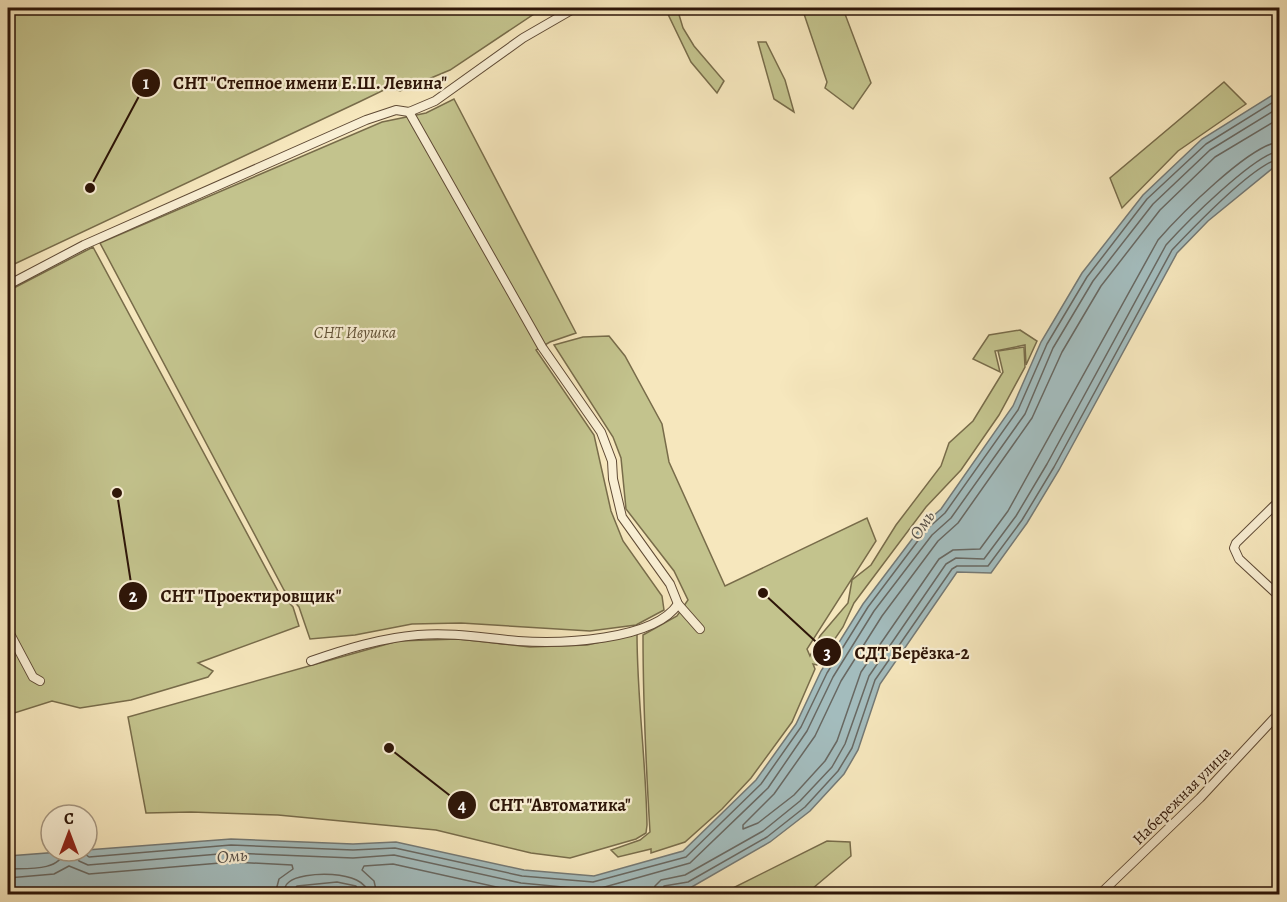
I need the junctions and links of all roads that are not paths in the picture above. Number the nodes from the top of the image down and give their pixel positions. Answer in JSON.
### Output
{"nodes":[{"id":1,"x":575,"y":8,"type":"edge"},
{"id":2,"x":410,"y":112,"type":"junction"},
{"id":3,"x":8,"y":285,"type":"edge"},
{"id":4,"x":1280,"y":500,"type":"edge"},
{"id":5,"x":1280,"y":597,"type":"edge"},
{"id":6,"x":678,"y":604,"type":"junction"},
{"id":7,"x":700,"y":629,"type":"dead end"},
{"id":8,"x":8,"y":630,"type":"edge"},
{"id":9,"x":311,"y":661,"type":"dead end"},
{"id":10,"x":40,"y":681,"type":"dead end"},
{"id":11,"x":1280,"y":712,"type":"edge"},
{"id":12,"x":1100,"y":894,"type":"edge"}],
"edges":[{"from":1,"to":2,"type":"street"},
{"from":2,"to":3,"type":"street"},
{"from":2,"to":6,"type":"street"},
{"from":4,"to":5,"type":"street"},
{"from":6,"to":7,"type":"street"},
{"from":6,"to":9,"type":"street"},
{"from":8,"to":10,"type":"street"},
{"from":11,"to":12,"type":"street","name":"Набережная улица"}]}
